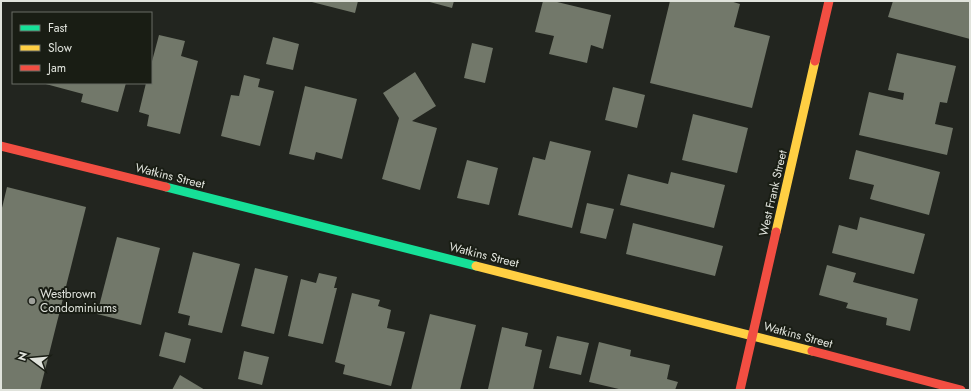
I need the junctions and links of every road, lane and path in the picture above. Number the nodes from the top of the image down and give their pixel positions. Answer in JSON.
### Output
{"nodes":[{"id":1,"x":829,"y":1,"type":"edge"},
{"id":2,"x":1,"y":146,"type":"edge"},
{"id":3,"x":753,"y":335,"type":"junction"},
{"id":4,"x":740,"y":390,"type":"edge"},
{"id":5,"x":961,"y":390,"type":"edge"}],
"edges":[{"from":1,"to":3,"type":"street","name":"West Frank Street"},
{"from":2,"to":3,"type":"street","name":"Watkins Street"},
{"from":3,"to":4,"type":"street","name":"West Frank Street"},
{"from":3,"to":5,"type":"street","name":"Watkins Street"}]}
